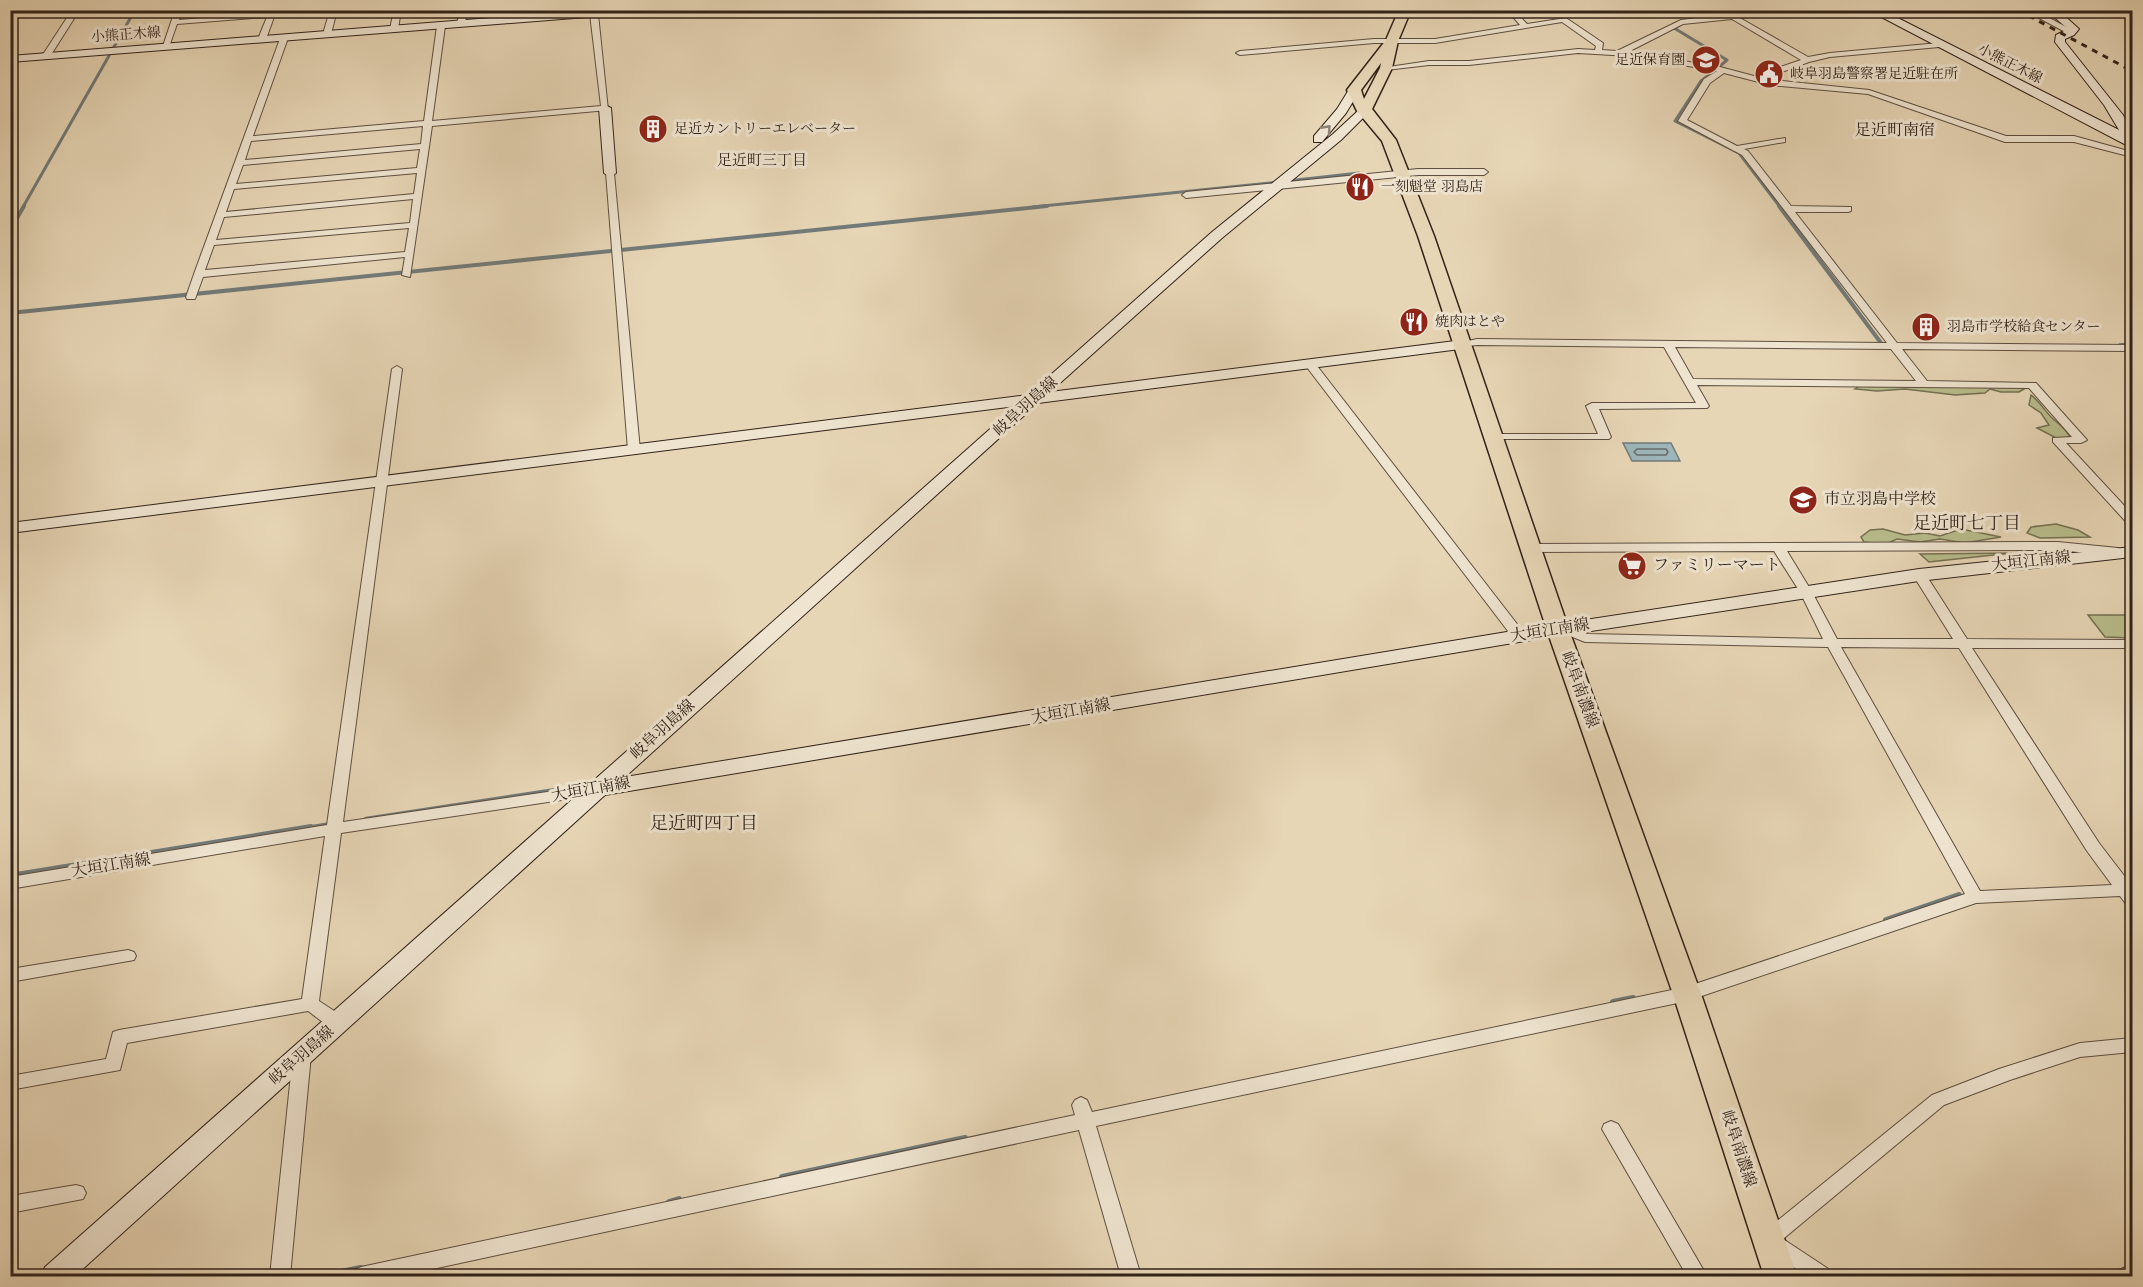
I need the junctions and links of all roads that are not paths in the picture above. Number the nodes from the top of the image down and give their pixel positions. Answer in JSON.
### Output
{"nodes":[{"id":1,"x":137,"y":10,"type":"edge"},
{"id":2,"x":179,"y":10,"type":"edge"},
{"id":3,"x":318,"y":10,"type":"edge"},
{"id":4,"x":334,"y":10,"type":"edge"},
{"id":5,"x":398,"y":10,"type":"edge"},
{"id":6,"x":464,"y":10,"type":"edge"},
{"id":7,"x":638,"y":10,"type":"edge"},
{"id":8,"x":1405,"y":10,"type":"edge"},
{"id":9,"x":1510,"y":10,"type":"edge"},
{"id":10,"x":1722,"y":10,"type":"edge"},
{"id":11,"x":1806,"y":10,"type":"edge"},
{"id":12,"x":1873,"y":10,"type":"edge"},
{"id":13,"x":2027,"y":10,"type":"edge"},
{"id":14,"x":2051,"y":10,"type":"edge"},
{"id":15,"x":622,"y":11,"type":"edge"},
{"id":16,"x":74,"y":13,"type":"edge"},
{"id":17,"x":254,"y":13,"type":"edge"},
{"id":18,"x":594,"y":14,"type":"junction"},
{"id":19,"x":271,"y":15,"type":"junction"},
{"id":20,"x":531,"y":15,"type":"edge"},
{"id":21,"x":1733,"y":17,"type":"junction"},
{"id":22,"x":175,"y":22,"type":"junction"},
{"id":23,"x":461,"y":24,"type":"junction"},
{"id":24,"x":441,"y":26,"type":"junction"},
{"id":25,"x":1525,"y":26,"type":"junction"},
{"id":26,"x":394,"y":29,"type":"junction"},
{"id":27,"x":2072,"y":32,"type":"junction"},
{"id":28,"x":327,"y":34,"type":"junction"},
{"id":29,"x":284,"y":38,"type":"junction"},
{"id":30,"x":262,"y":39,"type":"junction"},
{"id":31,"x":1392,"y":41,"type":"junction"},
{"id":32,"x":1939,"y":45,"type":"junction"},
{"id":33,"x":165,"y":47,"type":"junction"},
{"id":34,"x":1598,"y":51,"type":"junction"},
{"id":35,"x":1240,"y":53,"type":"dead end"},
{"id":36,"x":1619,"y":53,"type":"junction"},
{"id":37,"x":46,"y":56,"type":"junction"},
{"id":38,"x":10,"y":58,"type":"edge"},
{"id":39,"x":1807,"y":60,"type":"junction"},
{"id":40,"x":1386,"y":68,"type":"junction"},
{"id":41,"x":1723,"y":70,"type":"junction"},
{"id":42,"x":1754,"y":79,"type":"junction"},
{"id":43,"x":1359,"y":100,"type":"junction"},
{"id":44,"x":605,"y":108,"type":"junction"},
{"id":45,"x":426,"y":124,"type":"junction"},
{"id":46,"x":248,"y":139,"type":"junction"},
{"id":47,"x":1782,"y":140,"type":"dead end"},
{"id":48,"x":2131,"y":142,"type":"edge"},
{"id":49,"x":423,"y":146,"type":"junction"},
{"id":50,"x":1737,"y":148,"type":"junction"},
{"id":51,"x":2133,"y":154,"type":"edge"},
{"id":52,"x":239,"y":163,"type":"junction"},
{"id":53,"x":420,"y":170,"type":"junction"},
{"id":54,"x":1484,"y":172,"type":"dead end"},
{"id":55,"x":610,"y":173,"type":"joint"},
{"id":56,"x":1401,"y":173,"type":"junction"},
{"id":57,"x":230,"y":187,"type":"junction"},
{"id":58,"x":1273,"y":187,"type":"junction"},
{"id":59,"x":1186,"y":195,"type":"dead end"},
{"id":60,"x":417,"y":196,"type":"junction"},
{"id":61,"x":1788,"y":209,"type":"junction"},
{"id":62,"x":1848,"y":209,"type":"dead end"},
{"id":63,"x":220,"y":215,"type":"junction"},
{"id":64,"x":413,"y":225,"type":"junction"},
{"id":65,"x":210,"y":243,"type":"junction"},
{"id":66,"x":410,"y":254,"type":"junction"},
{"id":67,"x":199,"y":274,"type":"junction"},
{"id":68,"x":407,"y":275,"type":"dead end"},
{"id":69,"x":191,"y":297,"type":"dead end"},
{"id":70,"x":1668,"y":344,"type":"junction"},
{"id":71,"x":1463,"y":345,"type":"junction"},
{"id":72,"x":1894,"y":346,"type":"junction"},
{"id":73,"x":2133,"y":348,"type":"edge"},
{"id":74,"x":1310,"y":364,"type":"junction"},
{"id":75,"x":397,"y":369,"type":"dead end"},
{"id":76,"x":1689,"y":382,"type":"junction"},
{"id":77,"x":1924,"y":384,"type":"junction"},
{"id":78,"x":1036,"y":399,"type":"junction"},
{"id":79,"x":1492,"y":437,"type":"junction"},
{"id":80,"x":634,"y":450,"type":"junction"},
{"id":81,"x":383,"y":481,"type":"junction"},
{"id":82,"x":2133,"y":522,"type":"edge"},
{"id":83,"x":10,"y":528,"type":"edge"},
{"id":84,"x":1530,"y":548,"type":"junction"},
{"id":85,"x":1779,"y":548,"type":"junction"},
{"id":86,"x":2128,"y":552,"type":"edge"},
{"id":87,"x":1919,"y":575,"type":"junction"},
{"id":88,"x":1806,"y":592,"type":"junction"},
{"id":89,"x":1562,"y":629,"type":"junction"},
{"id":90,"x":1519,"y":636,"type":"junction"},
{"id":91,"x":1832,"y":643,"type":"junction"},
{"id":92,"x":1962,"y":644,"type":"junction"},
{"id":93,"x":2133,"y":644,"type":"edge"},
{"id":94,"x":595,"y":790,"type":"junction"},
{"id":95,"x":334,"y":825,"type":"junction"},
{"id":96,"x":10,"y":883,"type":"edge"},
{"id":97,"x":2129,"y":895,"type":"edge"},
{"id":98,"x":1976,"y":897,"type":"junction"},
{"id":99,"x":128,"y":956,"type":"dead end"},
{"id":100,"x":10,"y":976,"type":"edge"},
{"id":101,"x":1687,"y":994,"type":"junction"},
{"id":102,"x":310,"y":1004,"type":"junction"},
{"id":103,"x":339,"y":1023,"type":"junction"},
{"id":104,"x":2133,"y":1045,"type":"edge"},
{"id":105,"x":302,"y":1055,"type":"junction"},
{"id":106,"x":10,"y":1083,"type":"edge"},
{"id":107,"x":1085,"y":1116,"type":"junction"},
{"id":108,"x":1611,"y":1129,"type":"dead end"},
{"id":109,"x":76,"y":1193,"type":"dead end"},
{"id":110,"x":10,"y":1205,"type":"edge"},
{"id":111,"x":1768,"y":1240,"type":"junction"},
{"id":112,"x":2133,"y":1273,"type":"edge"},
{"id":113,"x":55,"y":1276,"type":"edge"},
{"id":114,"x":280,"y":1276,"type":"edge"},
{"id":115,"x":361,"y":1276,"type":"edge"},
{"id":116,"x":1131,"y":1276,"type":"edge"},
{"id":117,"x":1697,"y":1276,"type":"edge"},
{"id":118,"x":1781,"y":1276,"type":"edge"},
{"id":119,"x":1823,"y":1276,"type":"edge"},
{"id":120,"x":2126,"y":1276,"type":"edge"}],
"edges":[{"from":1,"to":16,"type":"street"},
{"from":2,"to":22,"type":"street"},
{"from":3,"to":19,"type":"street"},
{"from":4,"to":28,"type":"street"},
{"from":5,"to":26,"type":"street"},
{"from":6,"to":23,"type":"street"},
{"from":7,"to":15,"type":"main road","name":"小熊正木線"},
{"from":8,"to":31,"type":"main road"},
{"from":9,"to":25,"type":"street"},
{"from":10,"to":21,"type":"street"},
{"from":11,"to":21,"type":"street"},
{"from":12,"to":32,"type":"main road","name":"小熊正木線"},
{"from":13,"to":27,"type":"street"},
{"from":14,"to":27,"type":"main road"},
{"from":15,"to":18,"type":"main road","name":"小熊正木線"},
{"from":16,"to":37,"type":"street"},
{"from":17,"to":19,"type":"street"},
{"from":17,"to":22,"type":"street"},
{"from":18,"to":20,"type":"main road","name":"小熊正木線"},
{"from":18,"to":44,"type":"street"},
{"from":19,"to":30,"type":"street"},
{"from":20,"to":23,"type":"main road","name":"小熊正木線"},
{"from":21,"to":36,"type":"street"},
{"from":21,"to":39,"type":"street"},
{"from":22,"to":33,"type":"street"},
{"from":23,"to":24,"type":"main road","name":"小熊正木線"},
{"from":24,"to":26,"type":"main road","name":"小熊正木線"},
{"from":24,"to":45,"type":"street"},
{"from":25,"to":31,"type":"street"},
{"from":25,"to":34,"type":"street"},
{"from":26,"to":28,"type":"main road","name":"小熊正木線"},
{"from":27,"to":48,"type":"main road"},
{"from":28,"to":29,"type":"main road","name":"小熊正木線"},
{"from":29,"to":30,"type":"main road","name":"小熊正木線"},
{"from":29,"to":46,"type":"street"},
{"from":30,"to":33,"type":"main road","name":"小熊正木線"},
{"from":31,"to":35,"type":"street"},
{"from":31,"to":40,"type":"main road"},
{"from":31,"to":43,"type":"main road"},
{"from":32,"to":39,"type":"street"},
{"from":32,"to":48,"type":"main road","name":"小熊正木線"},
{"from":33,"to":37,"type":"main road","name":"小熊正木線"},
{"from":34,"to":36,"type":"street"},
{"from":34,"to":40,"type":"street"},
{"from":36,"to":41,"type":"street"},
{"from":37,"to":38,"type":"main road","name":"小熊正木線"},
{"from":39,"to":42,"type":"street"},
{"from":40,"to":43,"type":"main road"},
{"from":41,"to":42,"type":"street"},
{"from":41,"to":50,"type":"street"},
{"from":42,"to":51,"type":"street"},
{"from":43,"to":56,"type":"main road","name":"岐阜南濃線"},
{"from":58,"to":43,"type":"main road","name":"岐阜羽島線","one_way":true},
{"from":43,"to":58,"type":"main road","name":"岐阜羽島線"},
{"from":44,"to":45,"type":"street"},
{"from":44,"to":55,"type":"main road"},
{"from":45,"to":46,"type":"street"},
{"from":45,"to":49,"type":"street"},
{"from":46,"to":52,"type":"street"},
{"from":47,"to":50,"type":"street"},
{"from":49,"to":52,"type":"street"},
{"from":49,"to":53,"type":"street"},
{"from":50,"to":61,"type":"street"},
{"from":52,"to":57,"type":"street"},
{"from":53,"to":57,"type":"street"},
{"from":53,"to":60,"type":"street"},
{"from":54,"to":56,"type":"street"},
{"from":55,"to":80,"type":"street"},
{"from":56,"to":58,"type":"street"},
{"from":56,"to":71,"type":"main road","name":"岐阜南濃線"},
{"from":57,"to":63,"type":"street"},
{"from":58,"to":59,"type":"street"},
{"from":58,"to":78,"type":"main road","name":"岐阜羽島線"},
{"from":60,"to":63,"type":"street"},
{"from":60,"to":64,"type":"street"},
{"from":61,"to":62,"type":"street"},
{"from":61,"to":72,"type":"street"},
{"from":63,"to":65,"type":"street"},
{"from":64,"to":65,"type":"street"},
{"from":64,"to":66,"type":"street"},
{"from":65,"to":67,"type":"street"},
{"from":66,"to":67,"type":"street"},
{"from":66,"to":68,"type":"street"},
{"from":67,"to":69,"type":"street"},
{"from":70,"to":71,"type":"street"},
{"from":70,"to":72,"type":"street"},
{"from":70,"to":76,"type":"street"},
{"from":71,"to":74,"type":"main road"},
{"from":71,"to":79,"type":"main road","name":"岐阜南濃線"},
{"from":72,"to":73,"type":"street"},
{"from":72,"to":77,"type":"street"},
{"from":74,"to":78,"type":"main road"},
{"from":74,"to":90,"type":"street"},
{"from":75,"to":81,"type":"street"},
{"from":76,"to":77,"type":"street"},
{"from":76,"to":79,"type":"street"},
{"from":77,"to":82,"type":"street"},
{"from":78,"to":80,"type":"main road"},
{"from":78,"to":94,"type":"main road","name":"岐阜羽島線"},
{"from":79,"to":84,"type":"main road","name":"岐阜南濃線"},
{"from":80,"to":81,"type":"main road"},
{"from":81,"to":83,"type":"main road"},
{"from":81,"to":95,"type":"street"},
{"from":84,"to":85,"type":"street"},
{"from":84,"to":89,"type":"main road","name":"岐阜南濃線"},
{"from":85,"to":86,"type":"street"},
{"from":85,"to":88,"type":"street"},
{"from":86,"to":87,"type":"main road","name":"大垣江南線"},
{"from":87,"to":88,"type":"main road","name":"大垣江南線"},
{"from":87,"to":92,"type":"street"},
{"from":88,"to":89,"type":"main road","name":"大垣江南線"},
{"from":88,"to":91,"type":"street"},
{"from":89,"to":90,"type":"main road","name":"大垣江南線"},
{"from":89,"to":91,"type":"street"},
{"from":89,"to":101,"type":"main road","name":"岐阜南濃線"},
{"from":90,"to":94,"type":"main road","name":"大垣江南線"},
{"from":91,"to":92,"type":"street"},
{"from":91,"to":98,"type":"street"},
{"from":92,"to":93,"type":"street"},
{"from":92,"to":97,"type":"street"},
{"from":94,"to":95,"type":"street","name":"大垣江南線"},
{"from":94,"to":103,"type":"main road","name":"岐阜羽島線"},
{"from":95,"to":96,"type":"street","name":"大垣江南線"},
{"from":95,"to":102,"type":"street"},
{"from":97,"to":98,"type":"street"},
{"from":98,"to":101,"type":"street"},
{"from":99,"to":100,"type":"street"},
{"from":101,"to":107,"type":"street"},
{"from":101,"to":111,"type":"main road","name":"岐阜南濃線"},
{"from":102,"to":103,"type":"street"},
{"from":102,"to":106,"type":"street"},
{"from":103,"to":105,"type":"main road","name":"岐阜羽島線"},
{"from":104,"to":111,"type":"street"},
{"from":105,"to":113,"type":"main road","name":"岐阜羽島線"},
{"from":105,"to":114,"type":"street"},
{"from":107,"to":115,"type":"street"},
{"from":107,"to":116,"type":"street"},
{"from":108,"to":117,"type":"street"},
{"from":109,"to":110,"type":"street"},
{"from":111,"to":118,"type":"main road","name":"岐阜南濃線"},
{"from":111,"to":119,"type":"street"},
{"from":112,"to":120,"type":"street"}]}
